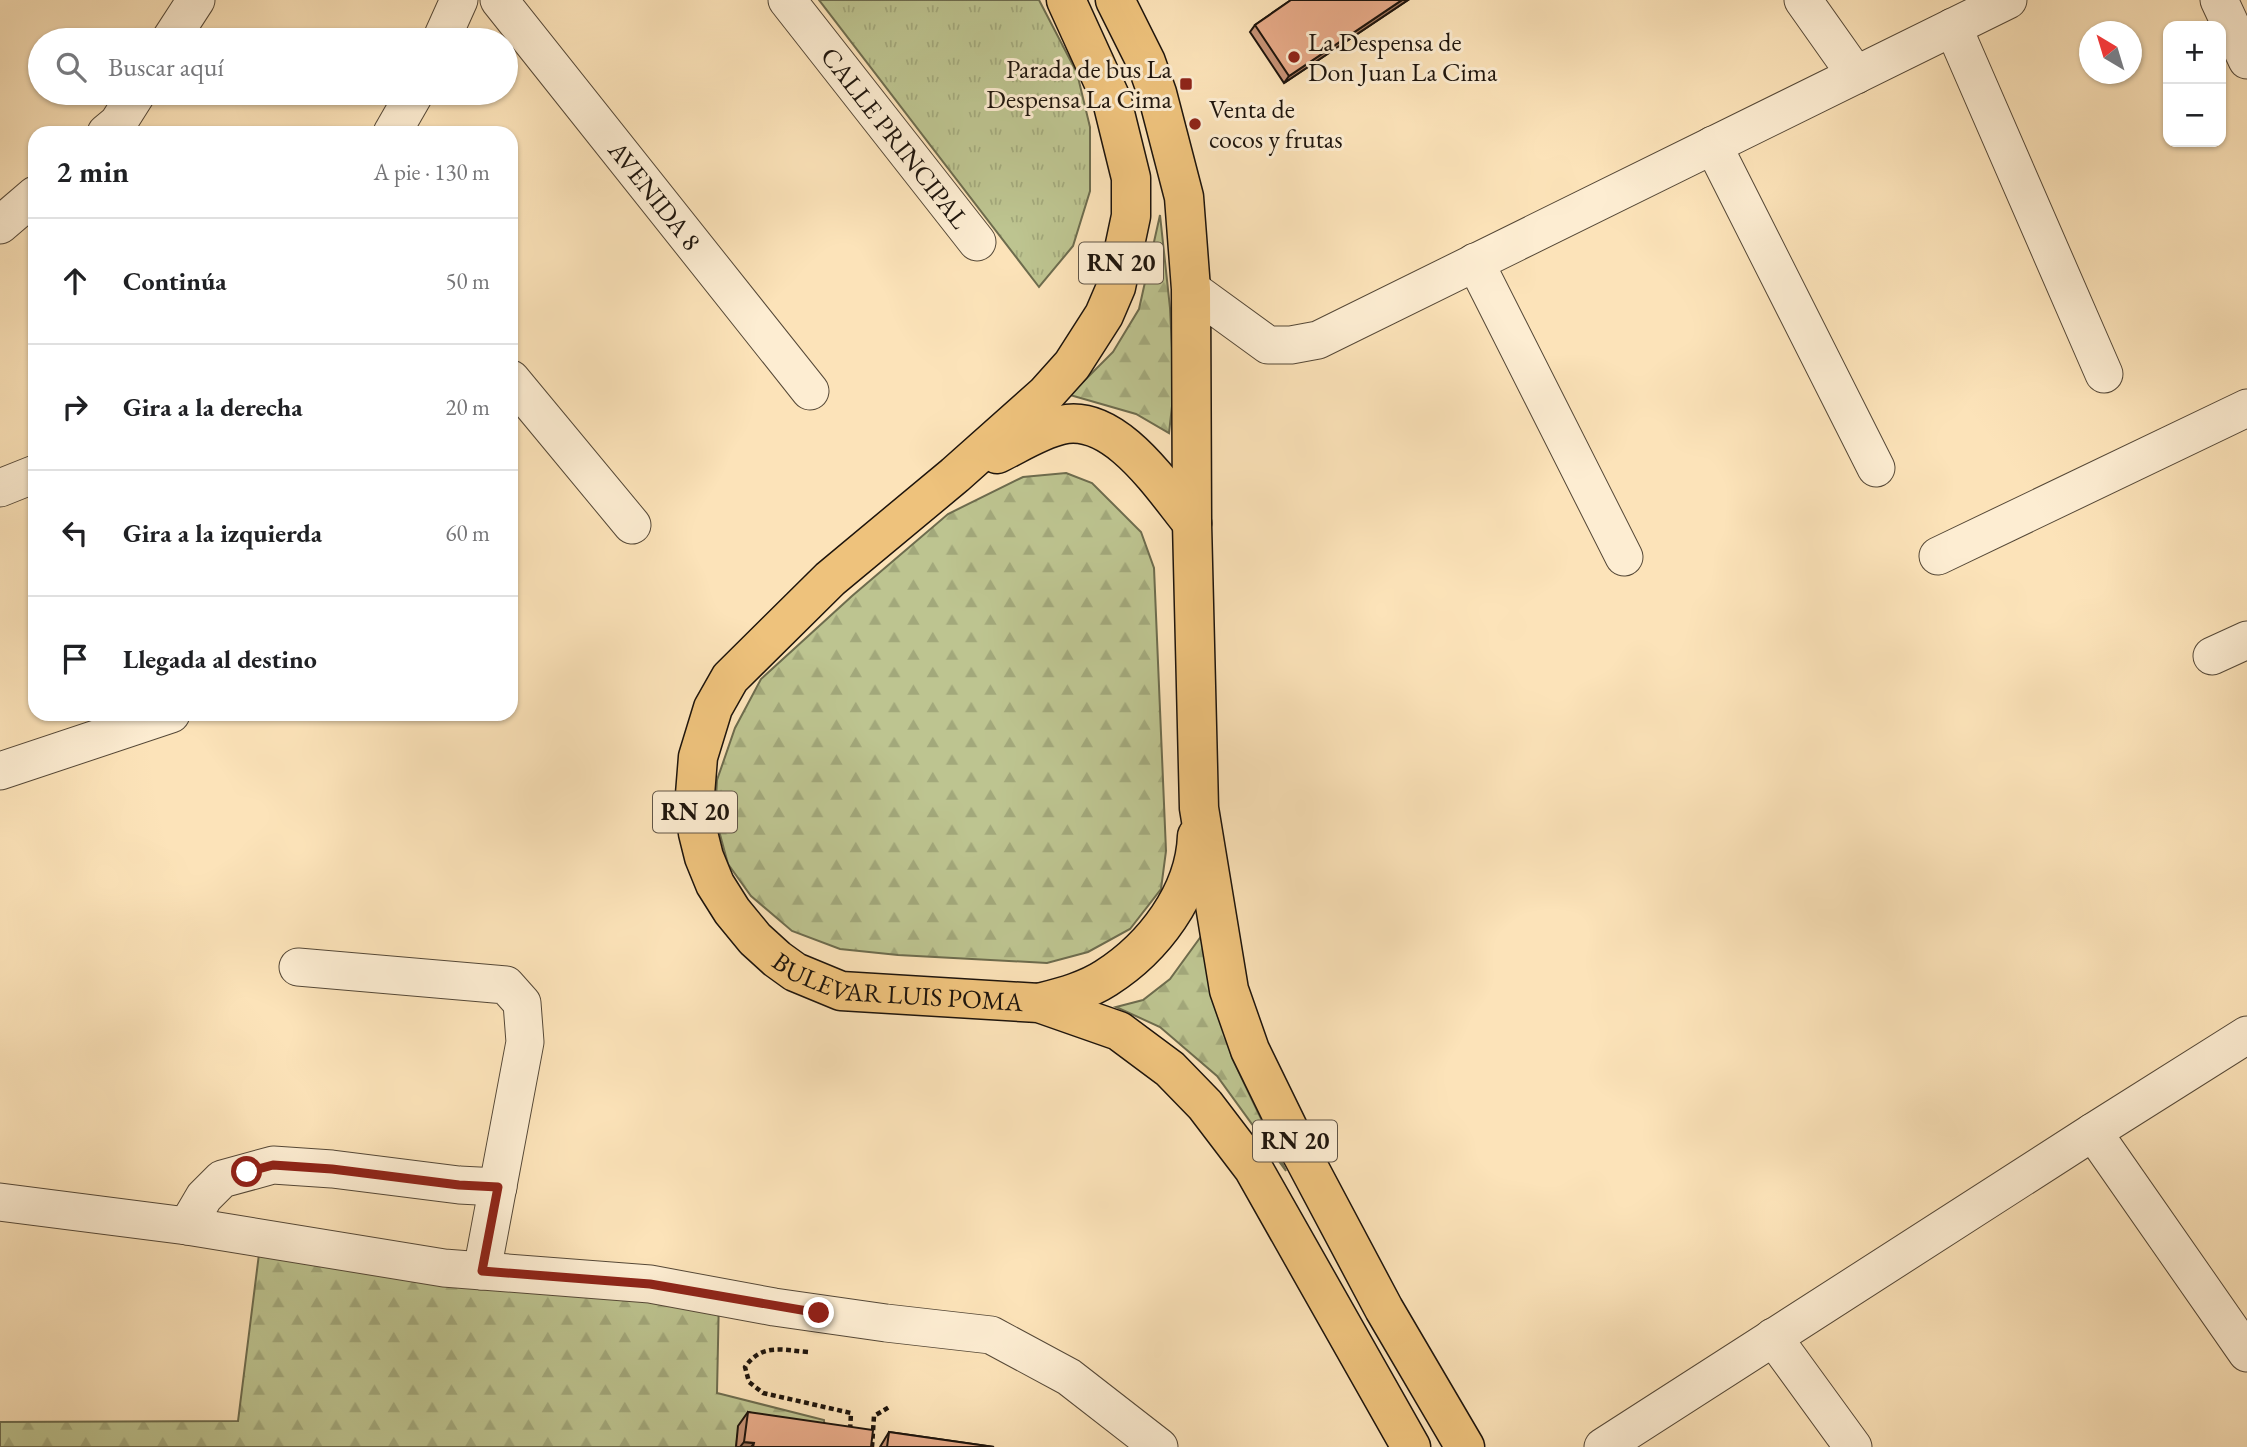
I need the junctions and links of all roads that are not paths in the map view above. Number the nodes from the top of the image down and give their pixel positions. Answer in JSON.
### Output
{"nodes":[{"id":1,"x":195,"y":0,"type":"edge"},
{"id":2,"x":459,"y":0,"type":"edge"},
{"id":3,"x":499,"y":0,"type":"edge"},
{"id":4,"x":787,"y":0,"type":"edge"},
{"id":5,"x":1066,"y":0,"type":"edge"},
{"id":6,"x":1115,"y":0,"type":"edge"},
{"id":7,"x":1803,"y":0,"type":"edge"},
{"id":8,"x":2008,"y":0,"type":"edge"},
{"id":9,"x":2219,"y":0,"type":"edge"},
{"id":10,"x":1953,"y":27,"type":"junction"},
{"id":11,"x":178,"y":28,"type":"edge"},
{"id":12,"x":446,"y":28,"type":"edge"},
{"id":13,"x":2247,"y":60,"type":"edge"},
{"id":14,"x":1856,"y":75,"type":"junction"},
{"id":15,"x":129,"y":105,"type":"edge"},
{"id":16,"x":408,"y":105,"type":"edge"},
{"id":17,"x":114,"y":126,"type":"edge"},
{"id":18,"x":396,"y":126,"type":"edge"},
{"id":19,"x":1713,"y":145,"type":"junction"},
{"id":20,"x":28,"y":201,"type":"edge"},
{"id":21,"x":0,"y":225,"type":"edge"},
{"id":22,"x":977,"y":242,"type":"dead end"},
{"id":23,"x":1475,"y":262,"type":"junction"},
{"id":24,"x":1191,"y":289,"type":"junction"},
{"id":25,"x":2104,"y":374,"type":"dead end"},
{"id":26,"x":518,"y":387,"type":"edge"},
{"id":27,"x":810,"y":391,"type":"dead end"},
{"id":28,"x":2247,"y":408,"type":"edge"},
{"id":29,"x":1876,"y":468,"type":"dead end"},
{"id":30,"x":955,"y":475,"type":"junction"},
{"id":31,"x":28,"y":477,"type":"edge"},
{"id":32,"x":0,"y":488,"type":"edge"},
{"id":33,"x":1192,"y":523,"type":"junction"},
{"id":34,"x":632,"y":525,"type":"dead end"},
{"id":35,"x":1938,"y":556,"type":"dead end"},
{"id":36,"x":1625,"y":557,"type":"dead end"},
{"id":37,"x":2247,"y":640,"type":"edge"},
{"id":38,"x":2212,"y":656,"type":"dead end"},
{"id":39,"x":150,"y":721,"type":"edge"},
{"id":40,"x":0,"y":771,"type":"edge"},
{"id":41,"x":1199,"y":808,"type":"junction"},
{"id":42,"x":298,"y":967,"type":"dead end"},
{"id":43,"x":1040,"y":1003,"type":"junction"},
{"id":44,"x":2247,"y":1035,"type":"edge"},
{"id":45,"x":2093,"y":1132,"type":"junction"},
{"id":46,"x":498,"y":1187,"type":"junction"},
{"id":47,"x":0,"y":1202,"type":"edge"},
{"id":48,"x":187,"y":1226,"type":"junction"},
{"id":49,"x":482,"y":1271,"type":"junction"},
{"id":50,"x":1773,"y":1337,"type":"junction"},
{"id":51,"x":2247,"y":1353,"type":"edge"},
{"id":52,"x":1159,"y":1447,"type":"edge"},
{"id":53,"x":1411,"y":1447,"type":"edge"},
{"id":54,"x":1465,"y":1447,"type":"edge"},
{"id":55,"x":1603,"y":1447,"type":"edge"},
{"id":56,"x":1853,"y":1447,"type":"edge"}],
"edges":[{"from":1,"to":11,"type":"street"},
{"from":2,"to":12,"type":"street"},
{"from":3,"to":27,"type":"street","name":"AVENIDA 8"},
{"from":4,"to":22,"type":"street","name":"CALLE PRINCIPAL"},
{"from":5,"to":30,"type":"highway","number":"RN 20"},
{"from":6,"to":24,"type":"highway","number":"RN 20"},
{"from":7,"to":14,"type":"street"},
{"from":8,"to":10,"type":"street"},
{"from":9,"to":13,"type":"street"},
{"from":10,"to":14,"type":"street"},
{"from":10,"to":25,"type":"street"},
{"from":14,"to":19,"type":"street"},
{"from":15,"to":17,"type":"street"},
{"from":16,"to":18,"type":"street"},
{"from":19,"to":23,"type":"street"},
{"from":19,"to":29,"type":"street"},
{"from":20,"to":21,"type":"street"},
{"from":23,"to":24,"type":"street"},
{"from":23,"to":36,"type":"street"},
{"from":24,"to":33,"type":"highway","number":"RN 20"},
{"from":26,"to":34,"type":"street"},
{"from":28,"to":35,"type":"street"},
{"from":30,"to":33,"type":"highway"},
{"from":30,"to":43,"type":"highway","name":"BULEVAR LUIS POMA","number":"RN 20"},
{"from":31,"to":32,"type":"street"},
{"from":33,"to":41,"type":"highway","number":"RN 20"},
{"from":37,"to":38,"type":"street"},
{"from":39,"to":40,"type":"street"},
{"from":41,"to":43,"type":"highway"},
{"from":41,"to":54,"type":"highway","number":"RN 20"},
{"from":42,"to":46,"type":"street"},
{"from":43,"to":53,"type":"highway","name":"BULEVAR LUIS POMA","number":"RN 20"},
{"from":44,"to":45,"type":"street"},
{"from":45,"to":50,"type":"street"},
{"from":45,"to":51,"type":"street"},
{"from":46,"to":48,"type":"street"},
{"from":46,"to":49,"type":"street"},
{"from":47,"to":48,"type":"street"},
{"from":48,"to":49,"type":"street"},
{"from":49,"to":52,"type":"street"},
{"from":50,"to":55,"type":"street"},
{"from":50,"to":56,"type":"street"}]}
